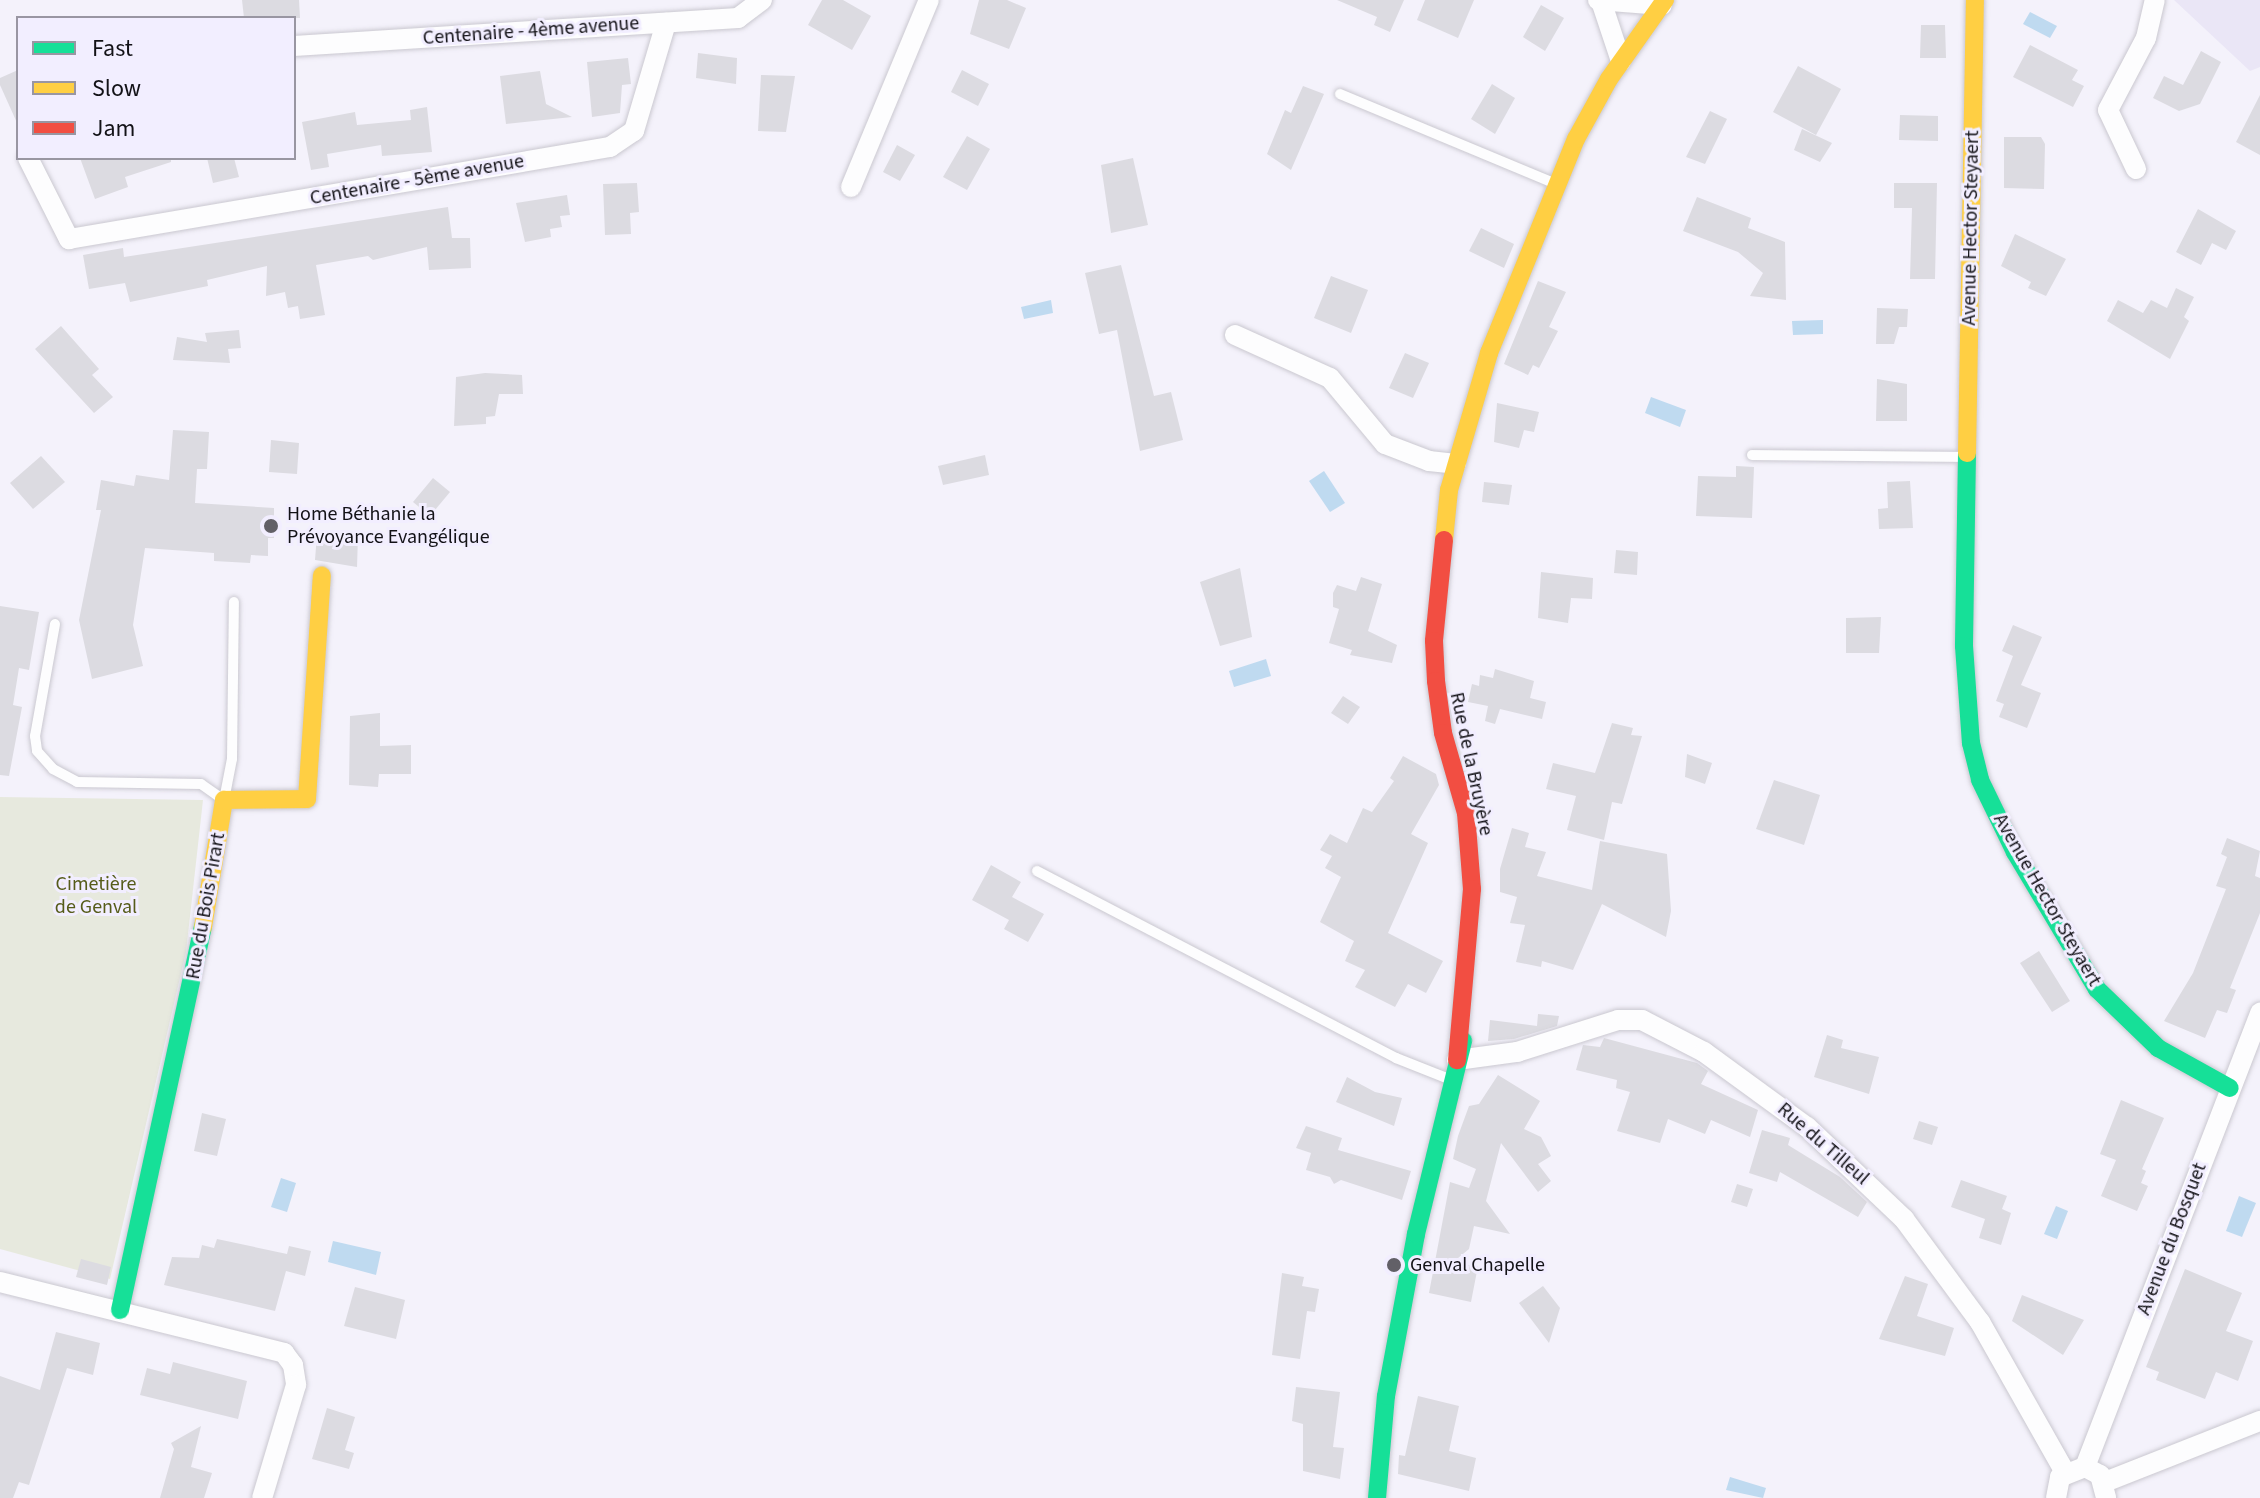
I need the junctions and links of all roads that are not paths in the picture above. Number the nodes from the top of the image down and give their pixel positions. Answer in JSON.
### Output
{"nodes":[{"id":1,"x":762,"y":0,"type":"edge"},
{"id":2,"x":929,"y":0,"type":"edge"},
{"id":3,"x":1975,"y":0,"type":"edge"},
{"id":4,"x":2155,"y":0,"type":"edge"},
{"id":5,"x":1600,"y":2,"type":"edge"},
{"id":6,"x":1664,"y":2,"type":"edge"},
{"id":7,"x":666,"y":23,"type":"junction"},
{"id":8,"x":296,"y":46,"type":"edge"},
{"id":9,"x":1621,"y":61,"type":"junction"},
{"id":10,"x":1340,"y":94,"type":"dead end"},
{"id":11,"x":29,"y":160,"type":"edge"},
{"id":12,"x":2136,"y":169,"type":"dead end"},
{"id":13,"x":1557,"y":184,"type":"junction"},
{"id":14,"x":851,"y":187,"type":"dead end"},
{"id":15,"x":1235,"y":335,"type":"dead end"},
{"id":16,"x":1752,"y":455,"type":"dead end"},
{"id":17,"x":1969,"y":457,"type":"junction"},
{"id":18,"x":1456,"y":464,"type":"junction"},
{"id":19,"x":322,"y":576,"type":"dead end"},
{"id":20,"x":234,"y":602,"type":"dead end"},
{"id":21,"x":55,"y":624,"type":"dead end"},
{"id":22,"x":224,"y":800,"type":"junction"},
{"id":23,"x":1037,"y":871,"type":"dead end"},
{"id":24,"x":2260,"y":1013,"type":"edge"},
{"id":25,"x":1454,"y":1070,"type":"junction"},
{"id":26,"x":2230,"y":1088,"type":"junction"},
{"id":27,"x":0,"y":1282,"type":"edge"},
{"id":28,"x":120,"y":1310,"type":"junction"},
{"id":29,"x":2260,"y":1421,"type":"edge"},
{"id":30,"x":2075,"y":1469,"type":"junction"},
{"id":31,"x":2106,"y":1490,"type":"edge"},
{"id":32,"x":262,"y":1498,"type":"edge"},
{"id":33,"x":1377,"y":1498,"type":"edge"},
{"id":34,"x":2056,"y":1498,"type":"edge"}],
"edges":[{"from":1,"to":7,"type":"street","name":"Centenaire - 4ème avenue"},
{"from":2,"to":14,"type":"street"},
{"from":3,"to":17,"type":"street","name":"Avenue Hector Steyaert"},
{"from":4,"to":12,"type":"street"},
{"from":5,"to":6,"type":"street"},
{"from":5,"to":9,"type":"street"},
{"from":6,"to":9,"type":"street","name":"Rue de la Bruyère"},
{"from":7,"to":8,"type":"street","name":"Centenaire - 4ème avenue"},
{"from":7,"to":11,"type":"street","name":"Centenaire - 5ème avenue"},
{"from":9,"to":13,"type":"street","name":"Rue de la Bruyère"},
{"from":10,"to":13,"type":"lane"},
{"from":13,"to":18,"type":"street","name":"Rue de la Bruyère"},
{"from":15,"to":18,"type":"street"},
{"from":16,"to":17,"type":"lane"},
{"from":17,"to":26,"type":"street","name":"Avenue Hector Steyaert"},
{"from":18,"to":25,"type":"street","name":"Rue de la Bruyère"},
{"from":19,"to":22,"type":"street"},
{"from":20,"to":22,"type":"lane"},
{"from":21,"to":22,"type":"lane"},
{"from":22,"to":28,"type":"street","name":"Rue du Bois Pirart"},
{"from":23,"to":25,"type":"lane"},
{"from":24,"to":26,"type":"street","name":"Avenue du Bosquet"},
{"from":25,"to":30,"type":"street","name":"Rue du Tilleul"},
{"from":25,"to":33,"type":"street","name":"Rue de la Bruyère"},
{"from":26,"to":30,"type":"street","name":"Avenue du Bosquet"},
{"from":27,"to":28,"type":"street"},
{"from":28,"to":32,"type":"street"},
{"from":29,"to":31,"type":"street"},
{"from":30,"to":31,"type":"street"},
{"from":30,"to":34,"type":"street","name":"Avenue du Bosquet"}]}
